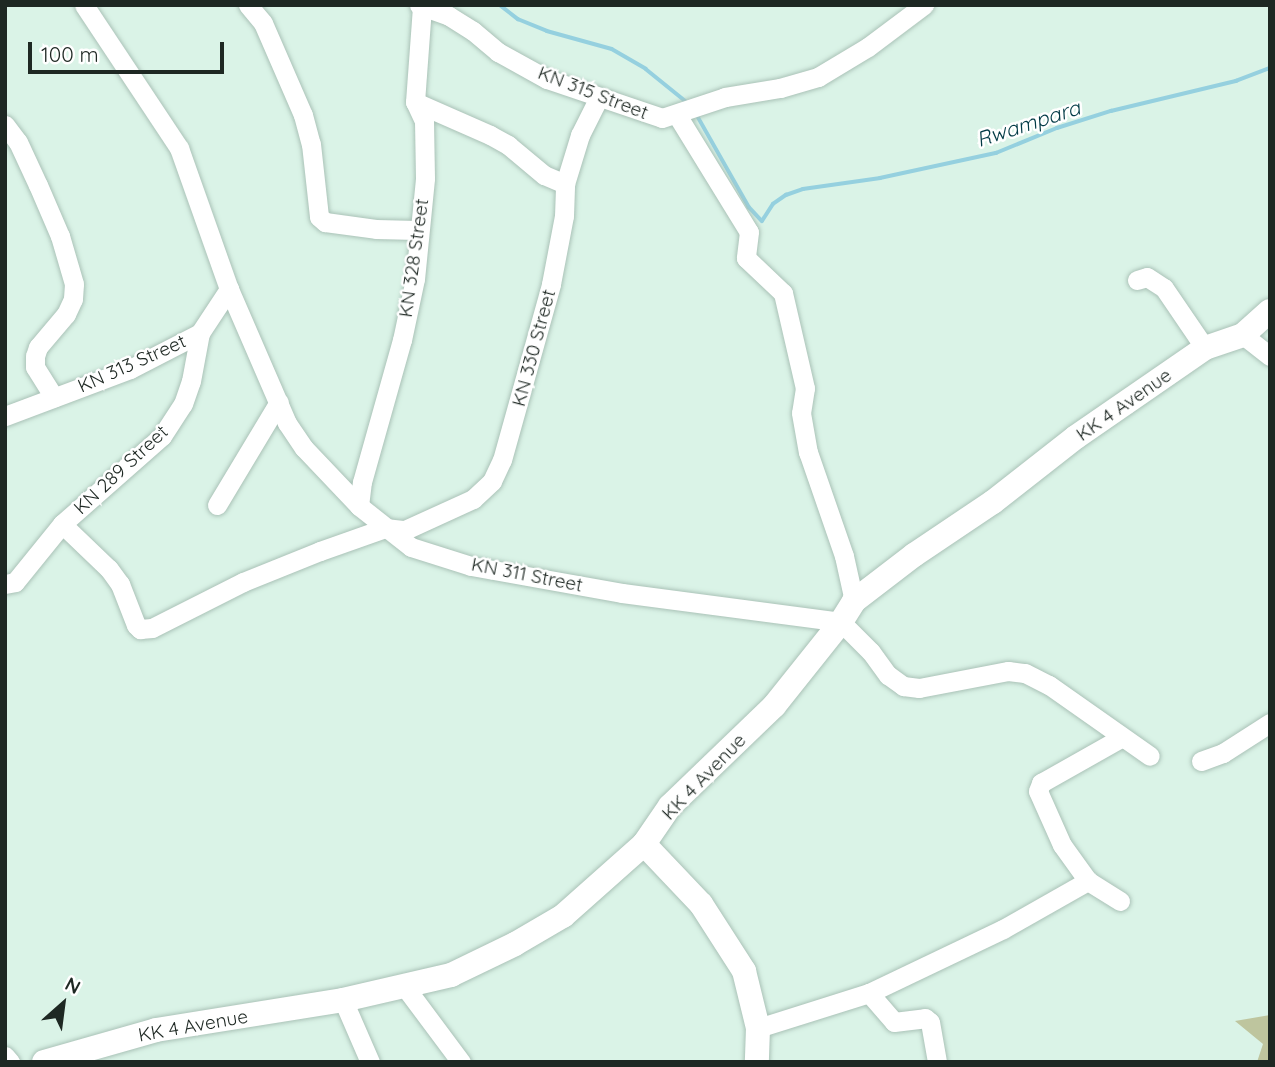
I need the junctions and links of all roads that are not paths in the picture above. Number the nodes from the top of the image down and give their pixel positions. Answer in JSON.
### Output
{"nodes":[{"id":1,"x":248,"y":5,"type":"edge"},
{"id":2,"x":924,"y":5,"type":"edge"},
{"id":3,"x":420,"y":6,"type":"edge"},
{"id":4,"x":90,"y":7,"type":"edge"},
{"id":5,"x":599,"y":97,"type":"junction"},
{"id":6,"x":415,"y":102,"type":"junction"},
{"id":7,"x":677,"y":115,"type":"junction"},
{"id":8,"x":5,"y":125,"type":"edge"},
{"id":9,"x":565,"y":184,"type":"junction"},
{"id":10,"x":417,"y":230,"type":"junction"},
{"id":11,"x":1137,"y":280,"type":"dead end"},
{"id":12,"x":229,"y":289,"type":"junction"},
{"id":13,"x":1270,"y":311,"type":"edge"},
{"id":14,"x":200,"y":333,"type":"junction"},
{"id":15,"x":1243,"y":335,"type":"junction"},
{"id":16,"x":1205,"y":348,"type":"junction"},
{"id":17,"x":1270,"y":356,"type":"edge"},
{"id":18,"x":54,"y":397,"type":"junction"},
{"id":19,"x":279,"y":402,"type":"junction"},
{"id":20,"x":5,"y":416,"type":"edge"},
{"id":21,"x":216,"y":505,"type":"dead end"},
{"id":22,"x":359,"y":506,"type":"junction"},
{"id":23,"x":62,"y":524,"type":"junction"},
{"id":24,"x":385,"y":528,"type":"junction"},
{"id":25,"x":5,"y":584,"type":"edge"},
{"id":26,"x":848,"y":611,"type":"junction"},
{"id":27,"x":1270,"y":723,"type":"edge"},
{"id":28,"x":1121,"y":738,"type":"junction"},
{"id":29,"x":1150,"y":756,"type":"dead end"},
{"id":30,"x":1201,"y":761,"type":"dead end"},
{"id":31,"x":644,"y":844,"type":"junction"},
{"id":32,"x":1088,"y":881,"type":"junction"},
{"id":33,"x":1120,"y":901,"type":"dead end"},
{"id":34,"x":405,"y":987,"type":"junction"},
{"id":35,"x":869,"y":993,"type":"junction"},
{"id":36,"x":343,"y":1000,"type":"junction"},
{"id":37,"x":758,"y":1028,"type":"junction"},
{"id":38,"x":5,"y":1056,"type":"edge"},
{"id":39,"x":937,"y":1061,"type":"edge"},
{"id":40,"x":10,"y":1062,"type":"edge"},
{"id":41,"x":44,"y":1062,"type":"edge"},
{"id":42,"x":369,"y":1062,"type":"edge"},
{"id":43,"x":461,"y":1062,"type":"edge"},
{"id":44,"x":757,"y":1062,"type":"edge"}],
"edges":[{"from":1,"to":10,"type":"street"},
{"from":2,"to":7,"type":"street","name":"KN 315 Street"},
{"from":3,"to":5,"type":"street","name":"KN 315 Street"},
{"from":3,"to":6,"type":"street","name":"KN 328 Street"},
{"from":4,"to":12,"type":"street","name":"KN 311 Street"},
{"from":5,"to":7,"type":"street","name":"KN 315 Street"},
{"from":5,"to":9,"type":"street","name":"KN 330 Street"},
{"from":6,"to":9,"type":"street"},
{"from":6,"to":10,"type":"street","name":"KN 328 Street"},
{"from":7,"to":26,"type":"street"},
{"from":8,"to":18,"type":"street","name":"KN 313 Street"},
{"from":9,"to":24,"type":"street","name":"KN 330 Street"},
{"from":10,"to":22,"type":"street","name":"KN 328 Street"},
{"from":11,"to":16,"type":"street"},
{"from":12,"to":14,"type":"street","name":"KN 313 Street"},
{"from":12,"to":19,"type":"street","name":"KN 311 Street"},
{"from":13,"to":15,"type":"main road","name":"KK 4 Avenue"},
{"from":14,"to":18,"type":"street","name":"KN 313 Street"},
{"from":14,"to":23,"type":"street","name":"KN 289 Street"},
{"from":15,"to":16,"type":"main road","name":"KK 4 Avenue"},
{"from":15,"to":17,"type":"street"},
{"from":16,"to":26,"type":"main road","name":"KK 4 Avenue"},
{"from":18,"to":20,"type":"street","name":"KN 313 Street"},
{"from":19,"to":21,"type":"street"},
{"from":19,"to":22,"type":"street","name":"KN 311 Street"},
{"from":22,"to":24,"type":"street","name":"KN 311 Street"},
{"from":23,"to":24,"type":"street","name":"KN 330 Street"},
{"from":23,"to":25,"type":"street","name":"KN 289 Street"},
{"from":24,"to":26,"type":"street","name":"KN 311 Street"},
{"from":26,"to":28,"type":"street"},
{"from":26,"to":31,"type":"main road","name":"KK 4 Avenue"},
{"from":27,"to":30,"type":"street"},
{"from":28,"to":29,"type":"street"},
{"from":28,"to":32,"type":"street"},
{"from":31,"to":34,"type":"main road","name":"KK 4 Avenue"},
{"from":31,"to":37,"type":"main road"},
{"from":32,"to":33,"type":"street"},
{"from":32,"to":35,"type":"street"},
{"from":34,"to":36,"type":"main road","name":"KK 4 Avenue"},
{"from":34,"to":43,"type":"street"},
{"from":35,"to":37,"type":"street"},
{"from":35,"to":39,"type":"street"},
{"from":36,"to":41,"type":"main road","name":"KK 4 Avenue"},
{"from":36,"to":42,"type":"street"},
{"from":37,"to":44,"type":"main road"},
{"from":38,"to":40,"type":"street"}]}
